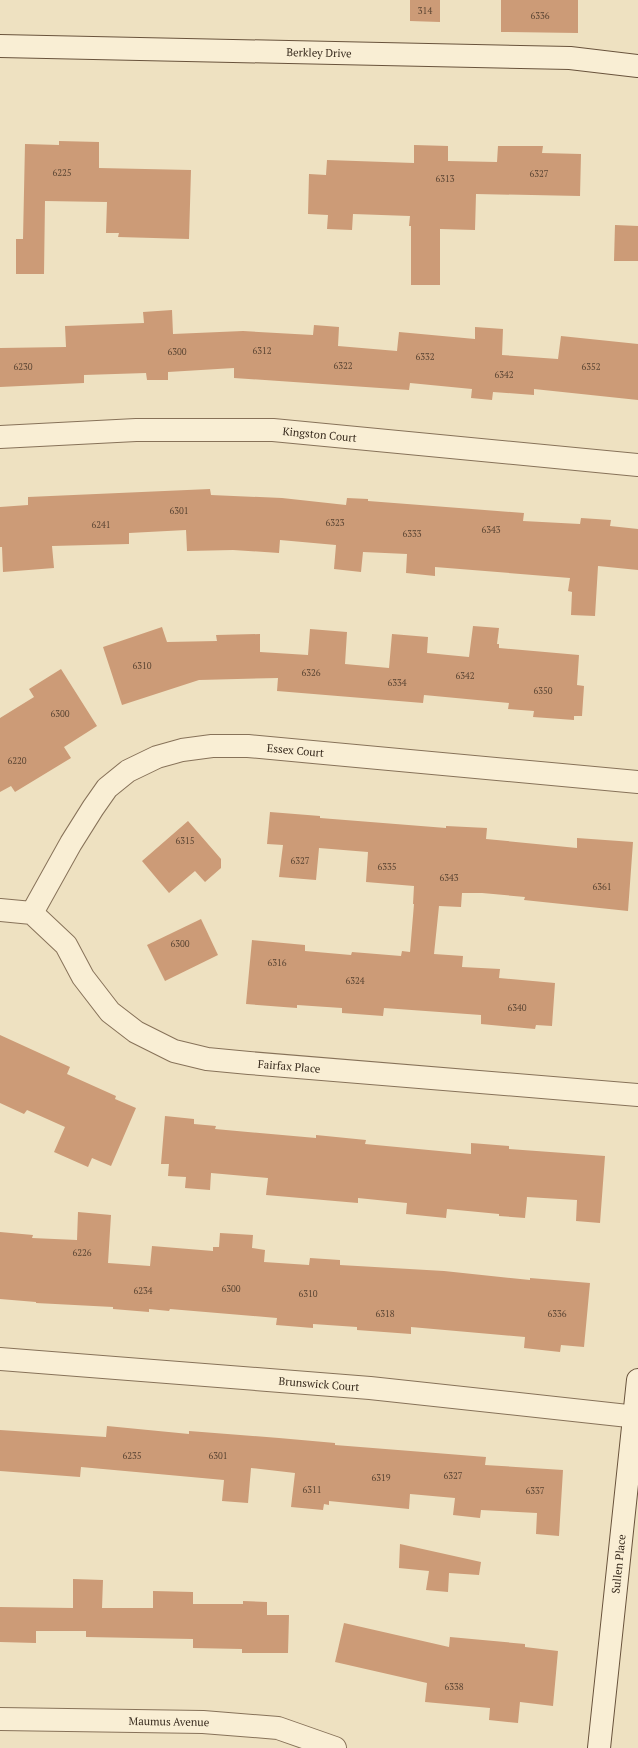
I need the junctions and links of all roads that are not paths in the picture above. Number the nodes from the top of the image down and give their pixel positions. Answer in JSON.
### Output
{"nodes":[{"id":1,"x":0,"y":46,"type":"edge"},
{"id":2,"x":638,"y":66,"type":"edge"},
{"id":3,"x":0,"y":437,"type":"edge"},
{"id":4,"x":638,"y":465,"type":"edge"},
{"id":5,"x":638,"y":782,"type":"edge"},
{"id":6,"x":0,"y":910,"type":"edge"},
{"id":7,"x":32,"y":913,"type":"junction"},
{"id":8,"x":638,"y":1095,"type":"edge"},
{"id":9,"x":0,"y":1359,"type":"edge"},
{"id":10,"x":638,"y":1380,"type":"edge"},
{"id":11,"x":636,"y":1417,"type":"edge"},
{"id":12,"x":0,"y":1719,"type":"edge"},
{"id":13,"x":335,"y":1748,"type":"edge"},
{"id":14,"x":599,"y":1748,"type":"edge"}],
"edges":[{"from":1,"to":2,"type":"street","name":"Berkley Drive"},
{"from":3,"to":4,"type":"street","name":"Kingston Court"},
{"from":5,"to":7,"type":"street","name":"Essex Court"},
{"from":6,"to":7,"type":"street"},
{"from":7,"to":8,"type":"street","name":"Fairfax Place"},
{"from":9,"to":11,"type":"street","name":"Brunswick Court"},
{"from":10,"to":11,"type":"street","name":"Sullen Place"},
{"from":11,"to":14,"type":"street","name":"Sullen Place"},
{"from":12,"to":13,"type":"street","name":"Maumus Avenue"}]}
